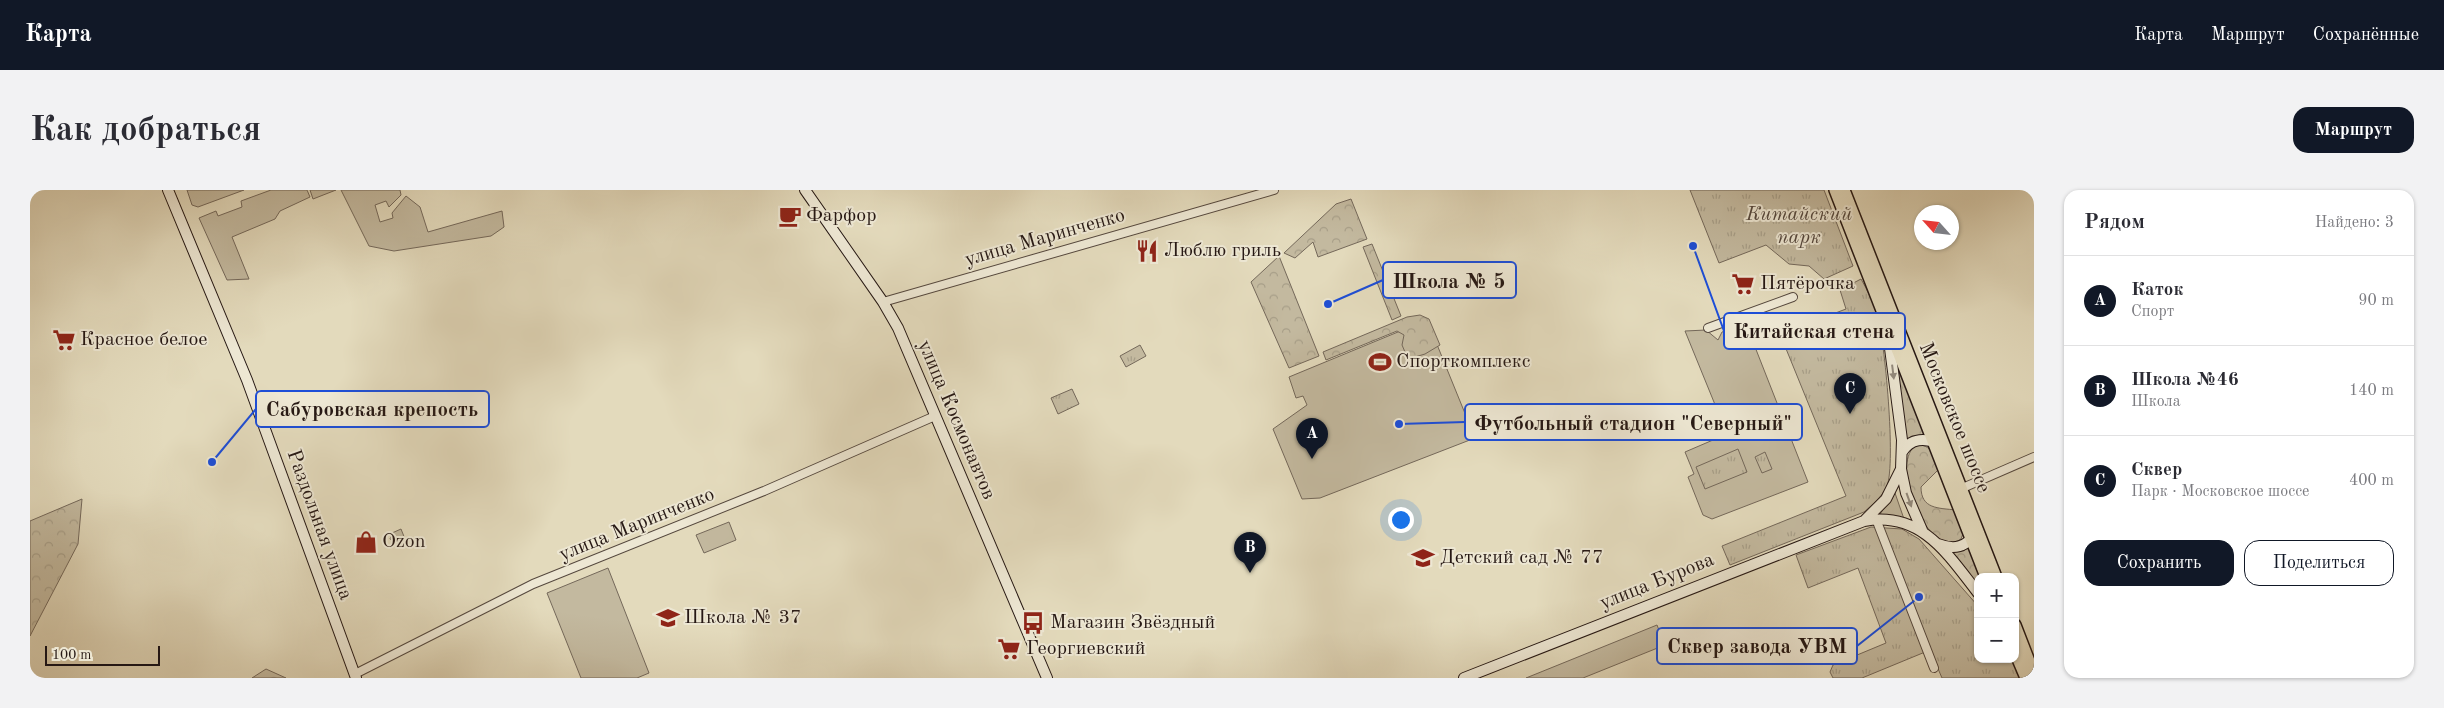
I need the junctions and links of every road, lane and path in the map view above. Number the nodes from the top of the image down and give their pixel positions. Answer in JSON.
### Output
{"nodes":[{"id":1,"x":168,"y":190,"type":"edge"},
{"id":2,"x":805,"y":190,"type":"edge"},
{"id":3,"x":1274,"y":190,"type":"edge"},
{"id":4,"x":1835,"y":190,"type":"edge"},
{"id":5,"x":1844,"y":190,"type":"edge"},
{"id":6,"x":1793,"y":297,"type":"dead end"},
{"id":7,"x":883,"y":302,"type":"junction"},
{"id":8,"x":1887,"y":324,"type":"junction"},
{"id":9,"x":1708,"y":328,"type":"dead end"},
{"id":10,"x":935,"y":416,"type":"junction"},
{"id":11,"x":1940,"y":445,"type":"junction"},
{"id":12,"x":1902,"y":452,"type":"junction"},
{"id":13,"x":2034,"y":457,"type":"edge"},
{"id":14,"x":1901,"y":469,"type":"junction"},
{"id":15,"x":1958,"y":490,"type":"junction"},
{"id":16,"x":1876,"y":519,"type":"junction"},
{"id":17,"x":1864,"y":521,"type":"junction"},
{"id":18,"x":1922,"y":530,"type":"junction"},
{"id":19,"x":1975,"y":534,"type":"junction"},
{"id":20,"x":1938,"y":544,"type":"junction"},
{"id":21,"x":1985,"y":573,"type":"edge"},
{"id":22,"x":1994,"y":573,"type":"edge"},
{"id":23,"x":1974,"y":588,"type":"edge"},
{"id":24,"x":2019,"y":635,"type":"edge"},
{"id":25,"x":2019,"y":661,"type":"edge"},
{"id":26,"x":1934,"y":668,"type":"dead end"},
{"id":27,"x":2034,"y":674,"type":"edge"},
{"id":28,"x":356,"y":676,"type":"edge"},
{"id":29,"x":1047,"y":678,"type":"edge"},
{"id":30,"x":1464,"y":678,"type":"edge"},
{"id":31,"x":2026,"y":678,"type":"edge"}],
"edges":[{"from":1,"to":28,"type":"main road","name":"Раздольная улица"},
{"from":2,"to":7,"type":"main road","name":"улица Космонавтов"},
{"from":3,"to":7,"type":"street","name":"улица Маринченко"},
{"from":4,"to":8,"type":"main road","name":"Московское шоссе"},
{"from":5,"to":11,"type":"main road","name":"Московское шоссе"},
{"from":6,"to":9,"type":"street"},
{"from":7,"to":10,"type":"main road","name":"улица Космонавтов"},
{"from":8,"to":11,"type":"main road","name":"Московское шоссе"},
{"from":8,"to":12,"type":"main road","one_way":true},
{"from":10,"to":28,"type":"street","name":"улица Маринченко"},
{"from":10,"to":29,"type":"main road","name":"улица Космонавтов"},
{"from":11,"to":12,"type":"main road"},
{"from":11,"to":15,"type":"main road","name":"Московское шоссе"},
{"from":12,"to":14,"type":"main road"},
{"from":13,"to":15,"type":"street"},
{"from":14,"to":17,"type":"main road"},
{"from":14,"to":18,"type":"main road","one_way":true},
{"from":15,"to":19,"type":"main road","name":"Московское шоссе"},
{"from":16,"to":17,"type":"main road"},
{"from":16,"to":18,"type":"main road"},
{"from":16,"to":26,"type":"street"},
{"from":17,"to":30,"type":"main road","name":"улица Бурова"},
{"from":18,"to":20,"type":"main road"},
{"from":19,"to":20,"type":"main road"},
{"from":19,"to":21,"type":"main road","name":"Московское шоссе"},
{"from":19,"to":22,"type":"main road","name":"Московское шоссе"},
{"from":20,"to":23,"type":"main road"},
{"from":24,"to":27,"type":"main road"},
{"from":25,"to":31,"type":"main road"}]}
